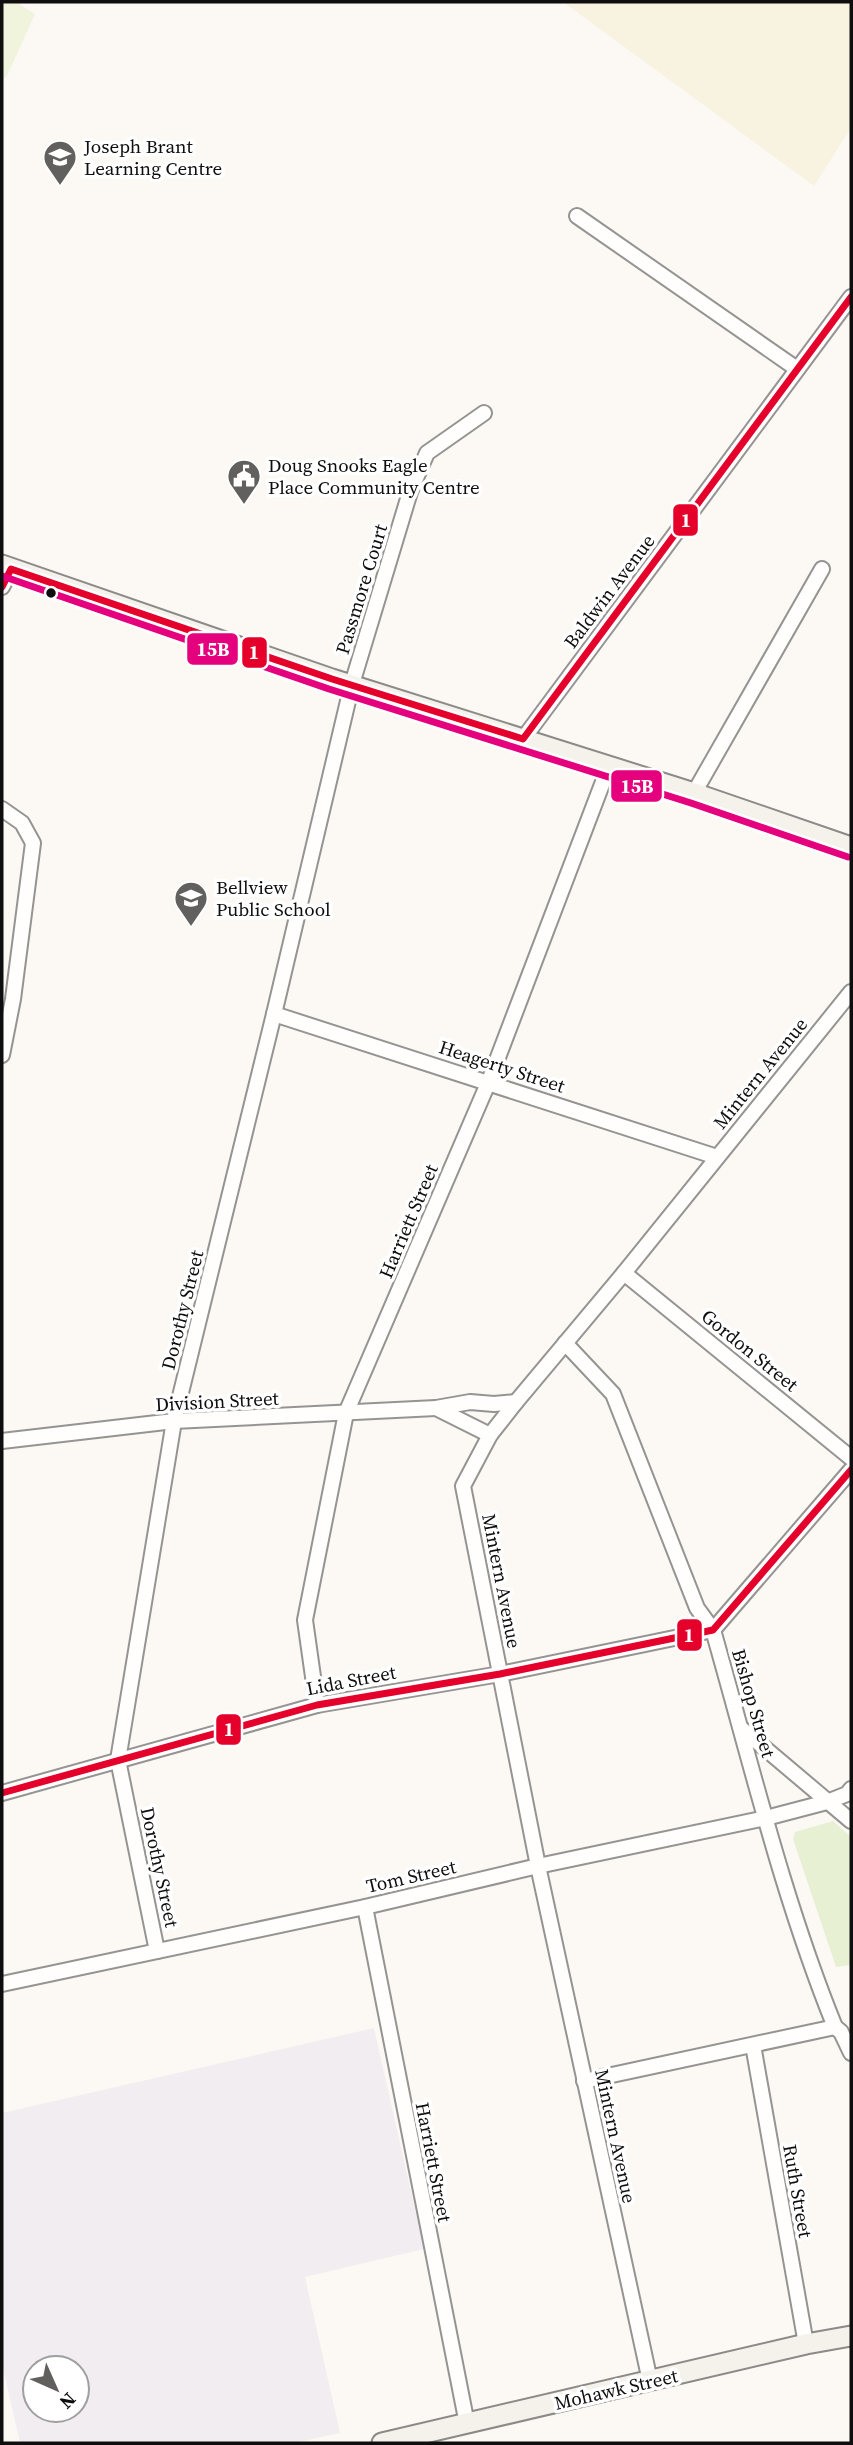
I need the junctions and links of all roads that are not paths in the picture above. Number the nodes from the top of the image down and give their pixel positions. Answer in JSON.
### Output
{"nodes":[{"id":1,"x":578,"y":216,"type":"dead end"},
{"id":2,"x":851,"y":297,"type":"edge"},
{"id":3,"x":797,"y":369,"type":"junction"},
{"id":4,"x":484,"y":413,"type":"dead end"},
{"id":5,"x":6,"y":567,"type":"edge"},
{"id":6,"x":822,"y":569,"type":"dead end"},
{"id":7,"x":2,"y":587,"type":"edge"},
{"id":8,"x":352,"y":684,"type":"junction"},
{"id":9,"x":523,"y":739,"type":"junction"},
{"id":10,"x":609,"y":766,"type":"junction"},
{"id":11,"x":694,"y":793,"type":"junction"},
{"id":12,"x":2,"y":809,"type":"edge"},
{"id":13,"x":851,"y":847,"type":"edge"},
{"id":14,"x":851,"y":992,"type":"edge"},
{"id":15,"x":274,"y":1014,"type":"junction"},
{"id":16,"x":2,"y":1055,"type":"edge"},
{"id":17,"x":489,"y":1081,"type":"junction"},
{"id":18,"x":717,"y":1157,"type":"junction"},
{"id":19,"x":624,"y":1273,"type":"junction"},
{"id":20,"x":565,"y":1343,"type":"junction"},
{"id":21,"x":516,"y":1402,"type":"junction"},
{"id":22,"x":436,"y":1408,"type":"junction"},
{"id":23,"x":346,"y":1413,"type":"junction"},
{"id":24,"x":174,"y":1421,"type":"junction"},
{"id":25,"x":490,"y":1435,"type":"junction"},
{"id":26,"x":2,"y":1441,"type":"edge"},
{"id":27,"x":851,"y":1458,"type":"edge"},
{"id":28,"x":851,"y":1470,"type":"edge"},
{"id":29,"x":713,"y":1630,"type":"junction"},
{"id":30,"x":500,"y":1674,"type":"junction"},
{"id":31,"x":317,"y":1704,"type":"junction"},
{"id":32,"x":742,"y":1729,"type":"junction"},
{"id":33,"x":118,"y":1760,"type":"junction"},
{"id":34,"x":851,"y":1789,"type":"edge"},
{"id":35,"x":2,"y":1793,"type":"edge"},
{"id":36,"x":827,"y":1802,"type":"junction"},
{"id":37,"x":766,"y":1818,"type":"junction"},
{"id":38,"x":851,"y":1821,"type":"edge"},
{"id":39,"x":538,"y":1866,"type":"junction"},
{"id":40,"x":365,"y":1907,"type":"junction"},
{"id":41,"x":157,"y":1951,"type":"junction"},
{"id":42,"x":2,"y":1984,"type":"edge"},
{"id":43,"x":835,"y":2027,"type":"junction"},
{"id":44,"x":753,"y":2045,"type":"junction"},
{"id":45,"x":851,"y":2053,"type":"edge"},
{"id":46,"x":584,"y":2081,"type":"junction"},
{"id":47,"x":851,"y":2336,"type":"edge"},
{"id":48,"x":806,"y":2344,"type":"junction"},
{"id":49,"x":650,"y":2381,"type":"junction"},
{"id":50,"x":467,"y":2424,"type":"junction"},
{"id":51,"x":382,"y":2443,"type":"edge"}],
"edges":[{"from":1,"to":3,"type":"street"},
{"from":2,"to":3,"type":"street","name":"Baldwin Avenue"},
{"from":3,"to":9,"type":"street","name":"Baldwin Avenue"},
{"from":4,"to":8,"type":"street","name":"Passmore Court"},
{"from":5,"to":7,"type":"street"},
{"from":5,"to":8,"type":"main road"},
{"from":6,"to":11,"type":"street"},
{"from":8,"to":9,"type":"main road"},
{"from":8,"to":15,"type":"street","name":"Dorothy Street"},
{"from":9,"to":10,"type":"main road"},
{"from":10,"to":11,"type":"main road"},
{"from":10,"to":17,"type":"street","name":"Harriett Street"},
{"from":11,"to":13,"type":"main road"},
{"from":12,"to":16,"type":"street"},
{"from":14,"to":18,"type":"street","name":"Mintern Avenue"},
{"from":15,"to":17,"type":"street","name":"Heagerty Street"},
{"from":15,"to":24,"type":"street","name":"Dorothy Street"},
{"from":17,"to":18,"type":"street","name":"Heagerty Street"},
{"from":17,"to":23,"type":"street","name":"Harriett Street"},
{"from":18,"to":19,"type":"street","name":"Mintern Avenue"},
{"from":19,"to":20,"type":"street","name":"Mintern Avenue"},
{"from":19,"to":27,"type":"street","name":"Gordon Street"},
{"from":20,"to":21,"type":"street","name":"Mintern Avenue"},
{"from":20,"to":29,"type":"street","name":"Bishop Street"},
{"from":21,"to":22,"type":"street","name":"Division Street"},
{"from":21,"to":25,"type":"street","name":"Mintern Avenue"},
{"from":22,"to":23,"type":"street","name":"Division Street"},
{"from":22,"to":25,"type":"street","name":"Division Street"},
{"from":23,"to":24,"type":"street","name":"Division Street"},
{"from":23,"to":31,"type":"street","name":"Harriett Street"},
{"from":24,"to":26,"type":"street","name":"Division Street"},
{"from":24,"to":33,"type":"street","name":"Dorothy Street"},
{"from":25,"to":30,"type":"street","name":"Mintern Avenue"},
{"from":28,"to":29,"type":"street"},
{"from":29,"to":30,"type":"street","name":"Lida Street"},
{"from":29,"to":32,"type":"street","name":"Bishop Street"},
{"from":30,"to":31,"type":"street","name":"Lida Street"},
{"from":30,"to":39,"type":"street","name":"Mintern Avenue"},
{"from":31,"to":33,"type":"street","name":"Lida Street"},
{"from":32,"to":36,"type":"street"},
{"from":32,"to":37,"type":"street","name":"Bishop Street"},
{"from":33,"to":35,"type":"street","name":"Lida Street"},
{"from":33,"to":41,"type":"street","name":"Dorothy Street"},
{"from":34,"to":36,"type":"street","name":"Tom Street"},
{"from":36,"to":37,"type":"street","name":"Tom Street"},
{"from":36,"to":38,"type":"street"},
{"from":37,"to":39,"type":"street","name":"Tom Street"},
{"from":37,"to":43,"type":"street","name":"Bishop Street"},
{"from":39,"to":40,"type":"street","name":"Tom Street"},
{"from":39,"to":46,"type":"street","name":"Mintern Avenue"},
{"from":40,"to":41,"type":"street","name":"Tom Street"},
{"from":40,"to":50,"type":"street","name":"Harriett Street"},
{"from":41,"to":42,"type":"street","name":"Tom Street"},
{"from":43,"to":44,"type":"street"},
{"from":43,"to":45,"type":"street","name":"Bishop Street"},
{"from":44,"to":46,"type":"street"},
{"from":44,"to":48,"type":"street","name":"Ruth Street"},
{"from":46,"to":49,"type":"street","name":"Mintern Avenue"},
{"from":47,"to":48,"type":"main road","name":"Mohawk Street"},
{"from":48,"to":49,"type":"main road","name":"Mohawk Street"},
{"from":49,"to":50,"type":"main road","name":"Mohawk Street"},
{"from":50,"to":51,"type":"main road","name":"Mohawk Street"}]}
